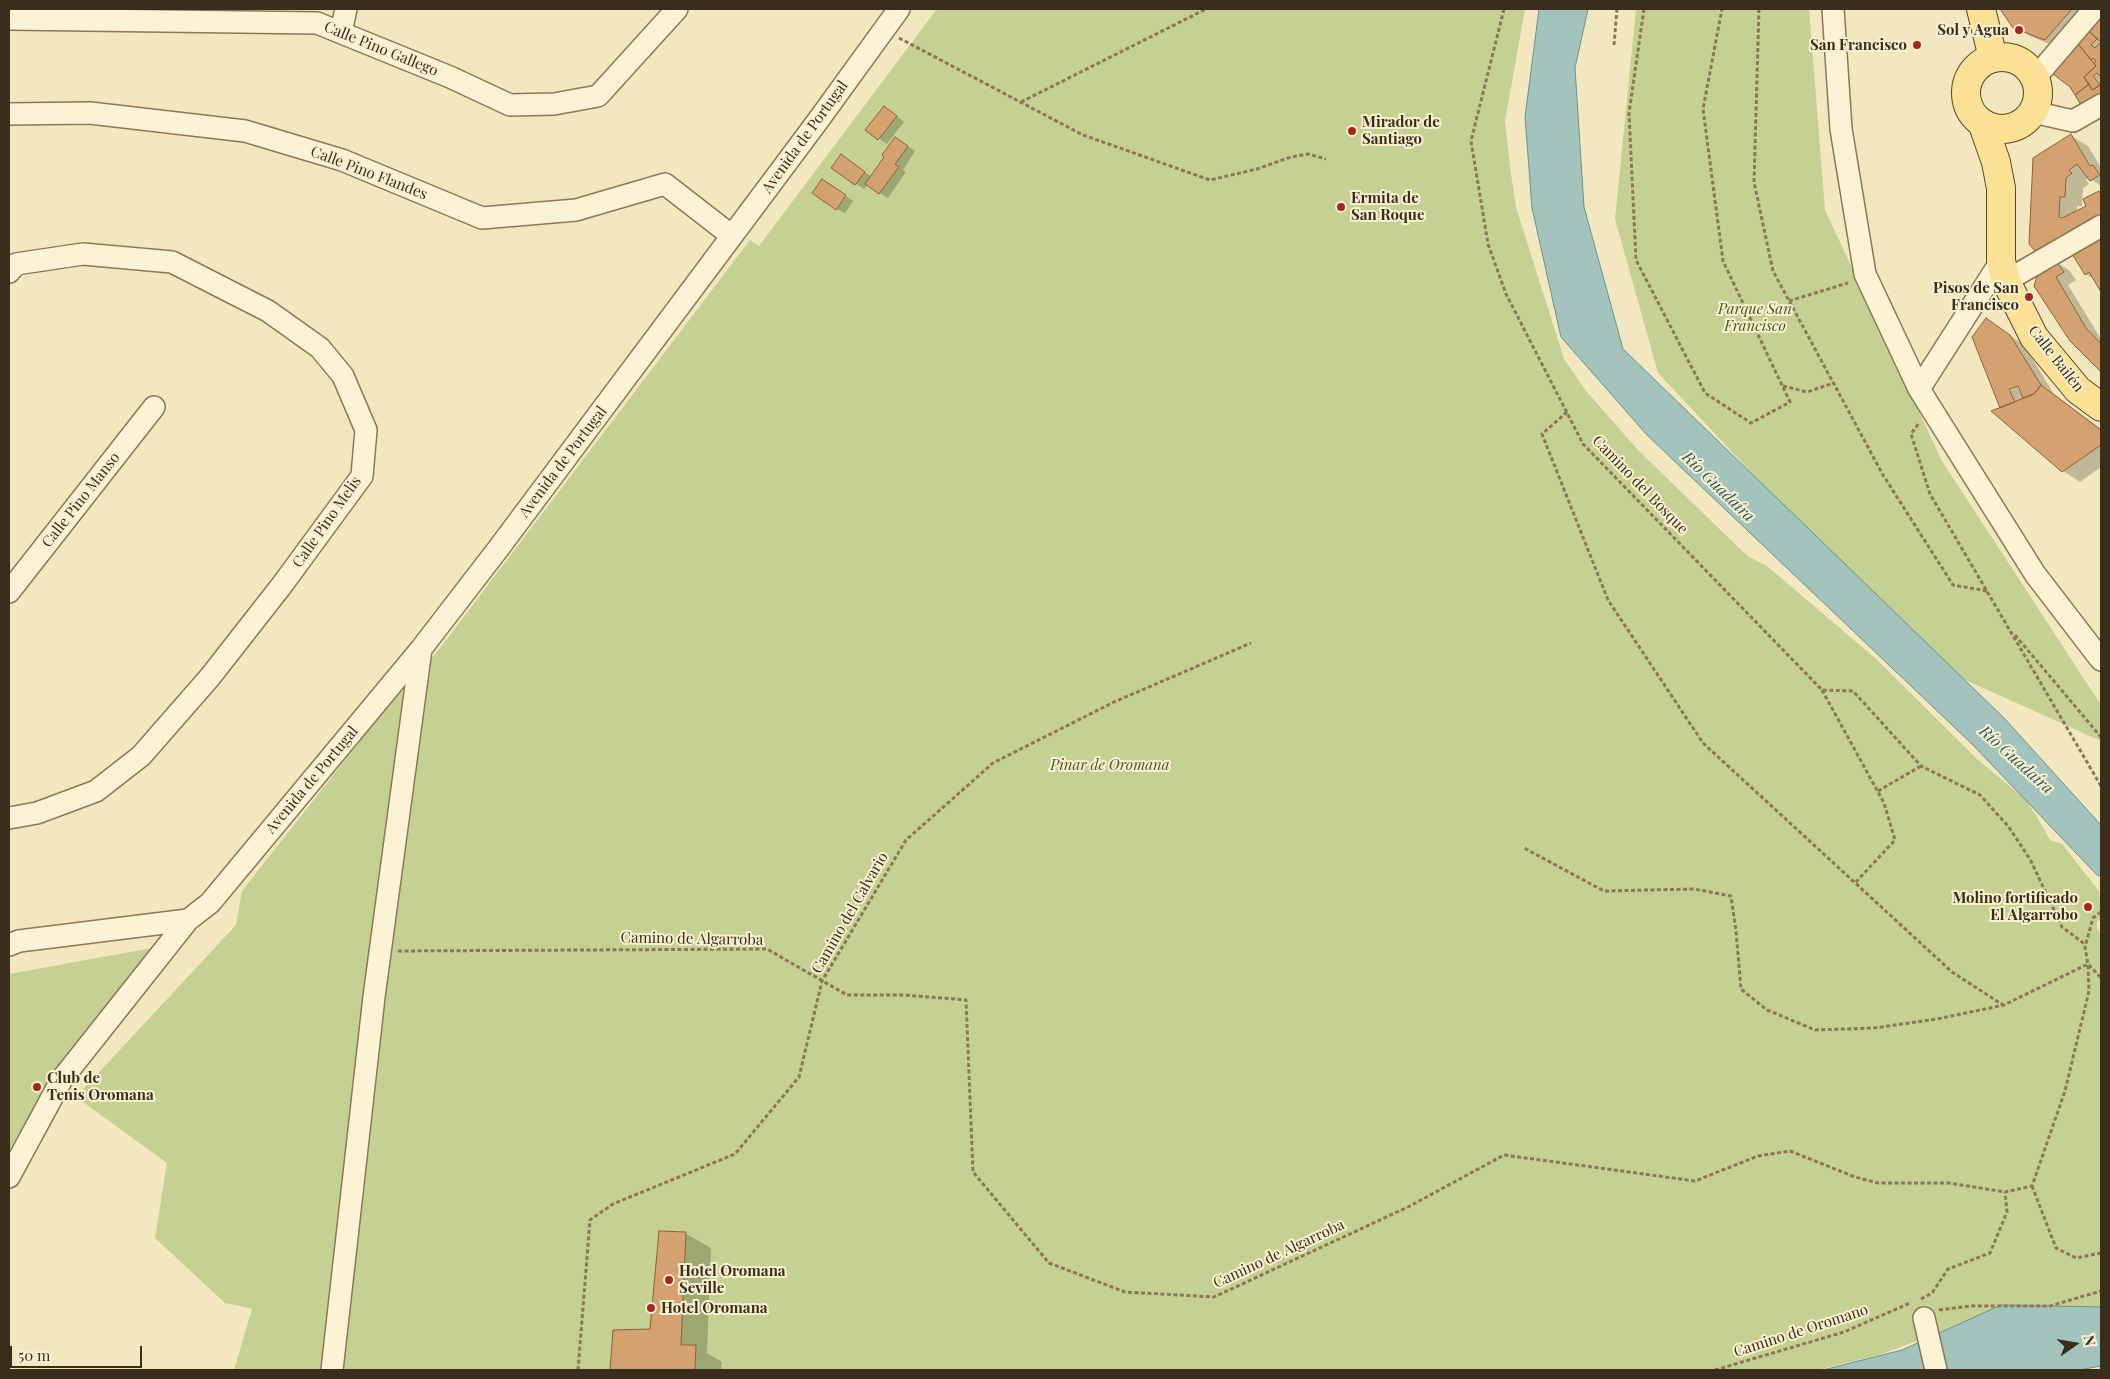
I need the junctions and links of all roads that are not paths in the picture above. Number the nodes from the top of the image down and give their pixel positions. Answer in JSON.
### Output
{"nodes":[{"id":1,"x":346,"y":9,"type":"edge"},
{"id":2,"x":677,"y":9,"type":"edge"},
{"id":3,"x":900,"y":9,"type":"edge"},
{"id":4,"x":1833,"y":9,"type":"edge"},
{"id":5,"x":1981,"y":9,"type":"edge"},
{"id":6,"x":2094,"y":9,"type":"edge"},
{"id":7,"x":9,"y":19,"type":"edge"},
{"id":8,"x":340,"y":32,"type":"junction"},
{"id":9,"x":1994,"y":58,"type":"junction"},
{"id":10,"x":2034,"y":78,"type":"junction"},
{"id":11,"x":2101,"y":105,"type":"edge"},
{"id":12,"x":9,"y":114,"type":"edge"},
{"id":13,"x":2025,"y":119,"type":"junction"},
{"id":14,"x":1984,"y":125,"type":"junction"},
{"id":15,"x":2001,"y":188,"type":"junction"},
{"id":16,"x":2101,"y":226,"type":"edge"},
{"id":17,"x":732,"y":236,"type":"junction"},
{"id":18,"x":2003,"y":271,"type":"junction"},
{"id":19,"x":9,"y":272,"type":"edge"},
{"id":20,"x":1919,"y":389,"type":"junction"},
{"id":21,"x":154,"y":407,"type":"dead end"},
{"id":22,"x":2101,"y":407,"type":"edge"},
{"id":23,"x":9,"y":592,"type":"edge"},
{"id":24,"x":421,"y":649,"type":"junction"},
{"id":25,"x":2101,"y":660,"type":"edge"},
{"id":26,"x":9,"y":818,"type":"edge"},
{"id":27,"x":188,"y":920,"type":"junction"},
{"id":28,"x":9,"y":945,"type":"edge"},
{"id":29,"x":9,"y":1177,"type":"edge"},
{"id":30,"x":1927,"y":1315,"type":"road end"},
{"id":31,"x":332,"y":1370,"type":"edge"},
{"id":32,"x":1936,"y":1370,"type":"edge"}],
"edges":[{"from":1,"to":8,"type":"street"},
{"from":2,"to":8,"type":"street","name":"Calle Pino Gallego"},
{"from":3,"to":17,"type":"street","name":"Avenida de Portugal"},
{"from":4,"to":20,"type":"street"},
{"from":5,"to":9,"type":"main road"},
{"from":6,"to":10,"type":"street"},
{"from":7,"to":8,"type":"street","name":"Calle Pino Gallego"},
{"from":9,"to":10,"type":"main road"},
{"from":9,"to":14,"type":"main road"},
{"from":10,"to":13,"type":"main road"},
{"from":11,"to":13,"type":"street"},
{"from":12,"to":17,"type":"street","name":"Calle Pino Flandes"},
{"from":13,"to":14,"type":"main road"},
{"from":13,"to":15,"type":"main road","name":"Calle Bailén"},
{"from":14,"to":15,"type":"main road","name":"Calle Bailén"},
{"from":15,"to":18,"type":"main road","name":"Calle Bailén"},
{"from":16,"to":18,"type":"street"},
{"from":17,"to":24,"type":"street","name":"Avenida de Portugal"},
{"from":18,"to":20,"type":"street"},
{"from":18,"to":22,"type":"main road","name":"Calle Bailén"},
{"from":19,"to":26,"type":"street","name":"Calle Pino Melis"},
{"from":20,"to":25,"type":"street"},
{"from":21,"to":23,"type":"street","name":"Calle Pino Manso"},
{"from":24,"to":27,"type":"street","name":"Avenida de Portugal"},
{"from":24,"to":31,"type":"street"},
{"from":27,"to":28,"type":"street"},
{"from":27,"to":29,"type":"street","name":"Avenida de Portugal"},
{"from":30,"to":32,"type":"street"}]}
